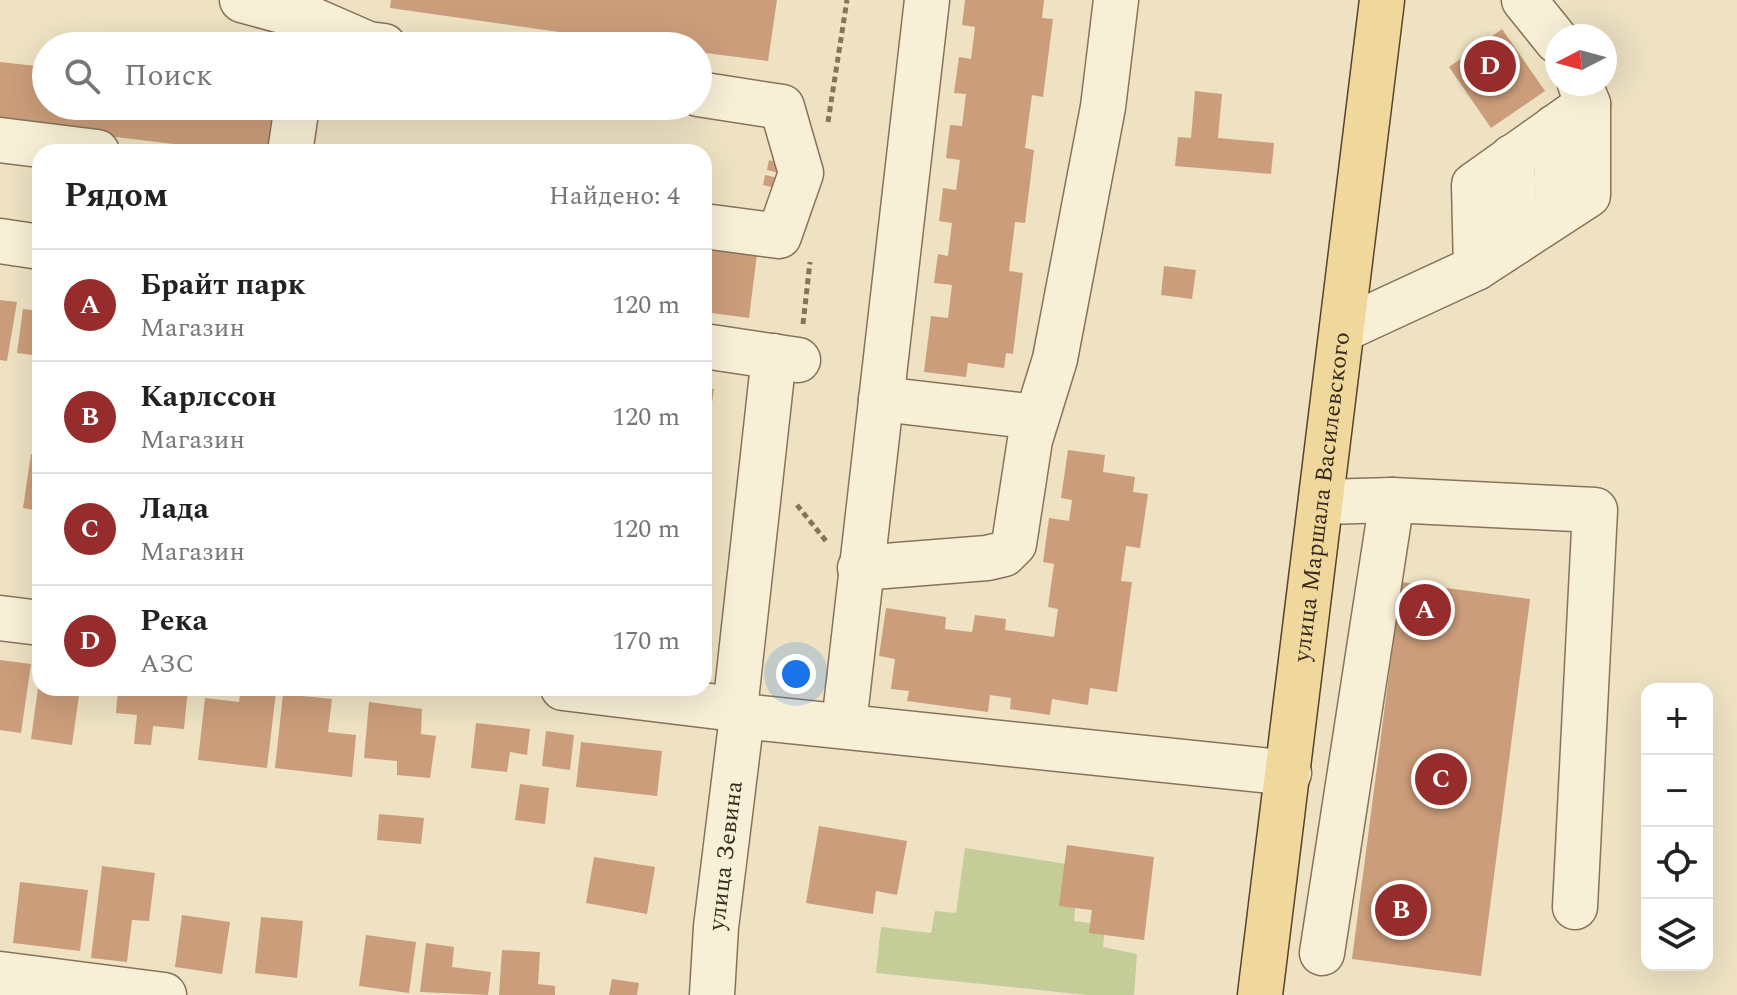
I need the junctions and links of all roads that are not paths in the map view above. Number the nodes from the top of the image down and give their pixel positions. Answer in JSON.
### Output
{"nodes":[{"id":1,"x":242,"y":0,"type":"edge"},
{"id":2,"x":927,"y":0,"type":"edge"},
{"id":3,"x":1116,"y":0,"type":"edge"},
{"id":4,"x":1382,"y":0,"type":"edge"},
{"id":5,"x":1524,"y":0,"type":"edge"},
{"id":6,"x":310,"y":22,"type":"edge"},
{"id":7,"x":1545,"y":26,"type":"edge"},
{"id":8,"x":336,"y":32,"type":"edge"},
{"id":9,"x":712,"y":96,"type":"edge"},
{"id":10,"x":1574,"y":105,"type":"edge"},
{"id":11,"x":295,"y":120,"type":"edge"},
{"id":12,"x":0,"y":140,"type":"edge"},
{"id":13,"x":32,"y":144,"type":"edge"},
{"id":14,"x":291,"y":144,"type":"edge"},
{"id":15,"x":1512,"y":157,"type":"junction"},
{"id":16,"x":712,"y":227,"type":"edge"},
{"id":17,"x":0,"y":241,"type":"edge"},
{"id":18,"x":1516,"y":242,"type":"junction"},
{"id":19,"x":32,"y":246,"type":"edge"},
{"id":20,"x":1476,"y":268,"type":"junction"},
{"id":21,"x":1342,"y":330,"type":"junction"},
{"id":22,"x":712,"y":347,"type":"edge"},
{"id":23,"x":881,"y":399,"type":"junction"},
{"id":24,"x":1037,"y":417,"type":"junction"},
{"id":25,"x":1392,"y":500,"type":"junction"},
{"id":26,"x":1323,"y":502,"type":"junction"},
{"id":27,"x":859,"y":575,"type":"junction"},
{"id":28,"x":0,"y":618,"type":"edge"},
{"id":29,"x":32,"y":622,"type":"edge"},
{"id":30,"x":619,"y":696,"type":"edge"},
{"id":31,"x":738,"y":713,"type":"junction"},
{"id":32,"x":844,"y":724,"type":"junction"},
{"id":33,"x":1289,"y":773,"type":"junction"},
{"id":34,"x":1575,"y":907,"type":"dead end"},
{"id":35,"x":1322,"y":953,"type":"dead end"},
{"id":36,"x":0,"y":974,"type":"edge"},
{"id":37,"x":164,"y":995,"type":"edge"},
{"id":38,"x":712,"y":995,"type":"edge"},
{"id":39,"x":1260,"y":995,"type":"edge"}],
"edges":[{"from":1,"to":6,"type":"street"},
{"from":2,"to":23,"type":"street"},
{"from":3,"to":24,"type":"street"},
{"from":4,"to":21,"type":"main road","name":"улица Маршала Василевского"},
{"from":5,"to":7,"type":"street"},
{"from":6,"to":8,"type":"street"},
{"from":9,"to":16,"type":"street"},
{"from":10,"to":15,"type":"street"},
{"from":10,"to":18,"type":"street"},
{"from":11,"to":14,"type":"street"},
{"from":12,"to":13,"type":"street"},
{"from":15,"to":18,"type":"street"},
{"from":15,"to":20,"type":"street"},
{"from":17,"to":19,"type":"street"},
{"from":18,"to":20,"type":"street"},
{"from":20,"to":21,"type":"street"},
{"from":21,"to":26,"type":"main road","name":"улица Маршала Василевского"},
{"from":22,"to":31,"type":"street","name":"улица Зевина"},
{"from":23,"to":24,"type":"street"},
{"from":23,"to":27,"type":"street"},
{"from":24,"to":27,"type":"street"},
{"from":25,"to":26,"type":"street"},
{"from":25,"to":34,"type":"street"},
{"from":25,"to":35,"type":"street"},
{"from":26,"to":33,"type":"main road","name":"улица Маршала Василевского"},
{"from":27,"to":32,"type":"street"},
{"from":28,"to":29,"type":"street"},
{"from":30,"to":31,"type":"street"},
{"from":31,"to":32,"type":"street"},
{"from":31,"to":38,"type":"street","name":"улица Зевина"},
{"from":32,"to":33,"type":"street"},
{"from":33,"to":39,"type":"main road","name":"улица Маршала Василевского"},
{"from":36,"to":37,"type":"street"}]}
